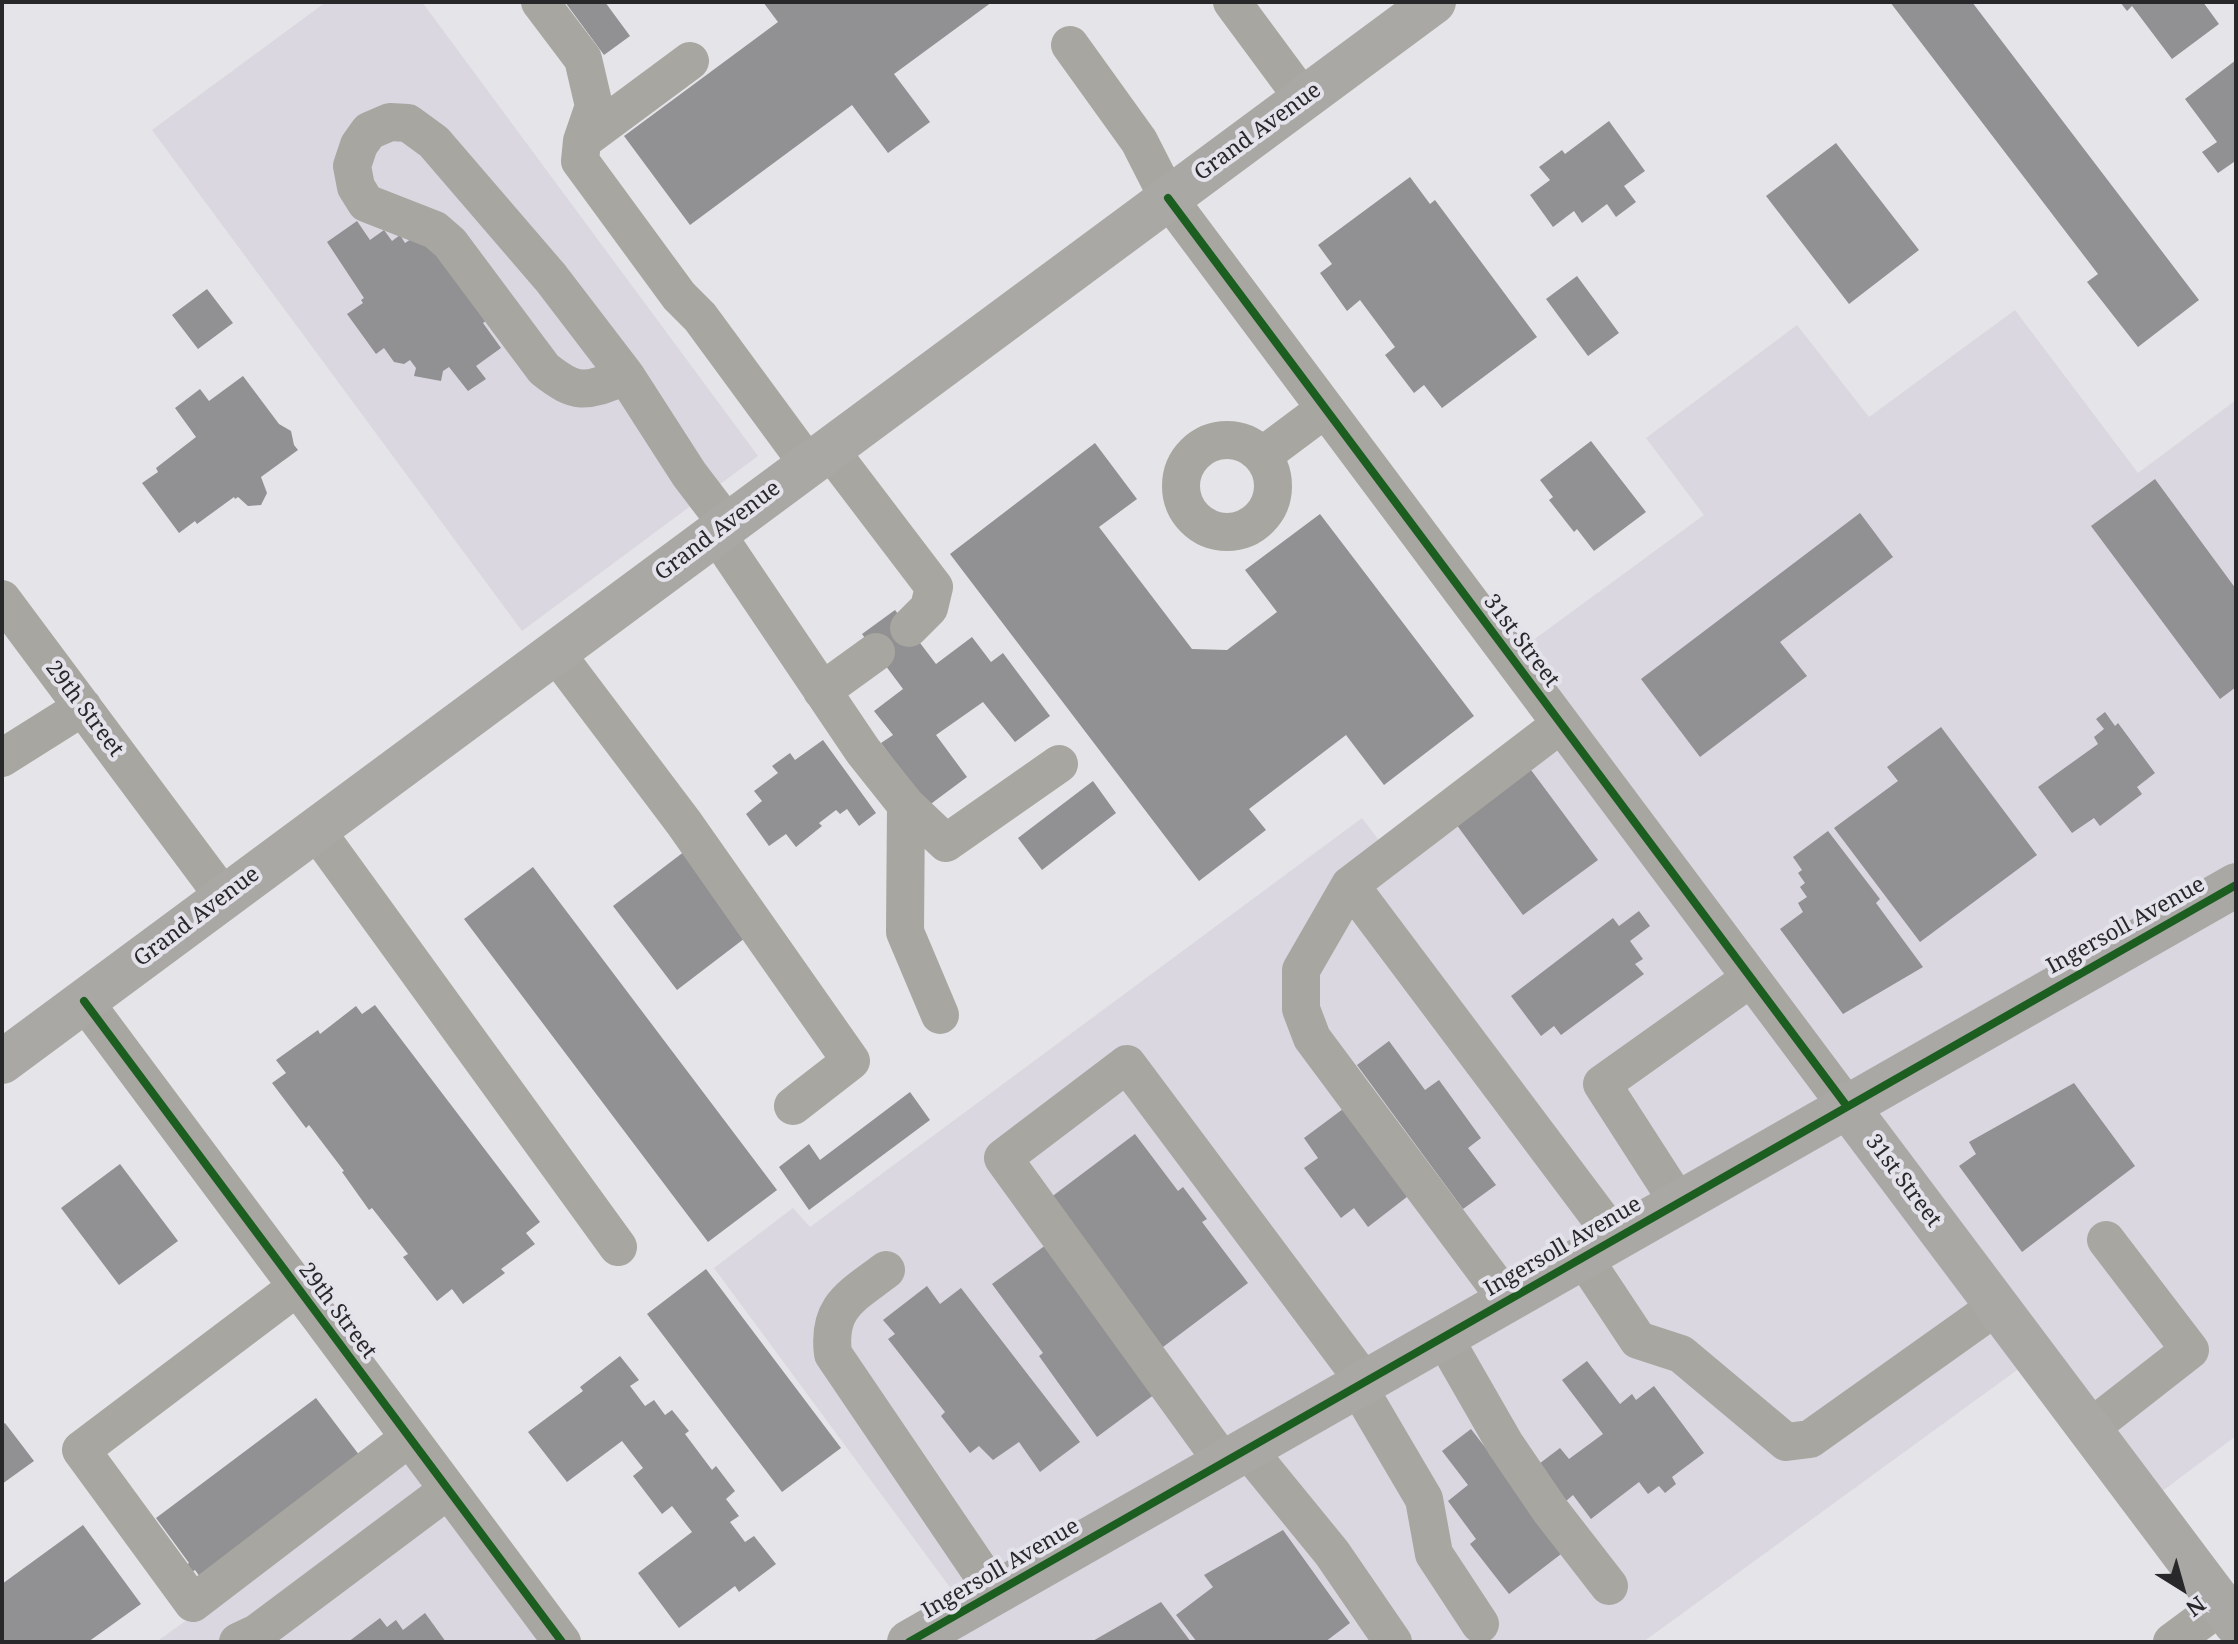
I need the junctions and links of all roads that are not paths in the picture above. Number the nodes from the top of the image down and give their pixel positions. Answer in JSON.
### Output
{"nodes":[{"id":1,"x":540,"y":2,"type":"edge"},
{"id":2,"x":1232,"y":2,"type":"edge"},
{"id":3,"x":1434,"y":2,"type":"edge"},
{"id":4,"x":1070,"y":45,"type":"dead end"},
{"id":5,"x":690,"y":61,"type":"dead end"},
{"id":6,"x":1303,"y":98,"type":"junction"},
{"id":7,"x":582,"y":141,"type":"junction"},
{"id":8,"x":1168,"y":198,"type":"junction"},
{"id":9,"x":626,"y":376,"type":"junction"},
{"id":10,"x":1325,"y":409,"type":"junction"},
{"id":11,"x":1262,"y":456,"type":"dead end"},
{"id":12,"x":819,"y":457,"type":"junction"},
{"id":13,"x":722,"y":529,"type":"junction"},
{"id":14,"x":2,"y":599,"type":"edge"},
{"id":15,"x":909,"y":628,"type":"dead end"},
{"id":16,"x":555,"y":652,"type":"junction"},
{"id":17,"x":876,"y":652,"type":"dead end"},
{"id":18,"x":822,"y":691,"type":"junction"},
{"id":19,"x":83,"y":707,"type":"junction"},
{"id":20,"x":1561,"y":724,"type":"junction"},
{"id":21,"x":2,"y":758,"type":"edge"},
{"id":22,"x":1059,"y":764,"type":"dead end"},
{"id":23,"x":906,"y":805,"type":"junction"},
{"id":24,"x":315,"y":829,"type":"junction"},
{"id":25,"x":1350,"y":885,"type":"junction"},
{"id":26,"x":2236,"y":885,"type":"edge"},
{"id":27,"x":224,"y":897,"type":"junction"},
{"id":28,"x":1751,"y":978,"type":"junction"},
{"id":29,"x":84,"y":1001,"type":"junction"},
{"id":30,"x":940,"y":1015,"type":"dead end"},
{"id":31,"x":2,"y":1062,"type":"edge"},
{"id":32,"x":1846,"y":1105,"type":"junction"},
{"id":33,"x":793,"y":1106,"type":"dead end"},
{"id":34,"x":1678,"y":1202,"type":"junction"},
{"id":35,"x":2106,"y":1240,"type":"dead end"},
{"id":36,"x":618,"y":1247,"type":"dead end"},
{"id":37,"x":1599,"y":1247,"type":"junction"},
{"id":38,"x":886,"y":1270,"type":"dead end"},
{"id":39,"x":297,"y":1287,"type":"junction"},
{"id":40,"x":1507,"y":1300,"type":"junction"},
{"id":41,"x":1997,"y":1306,"type":"junction"},
{"id":42,"x":1443,"y":1336,"type":"junction"},
{"id":43,"x":1360,"y":1383,"type":"junction"},
{"id":44,"x":2089,"y":1429,"type":"junction"},
{"id":45,"x":409,"y":1438,"type":"junction"},
{"id":46,"x":1235,"y":1456,"type":"junction"},
{"id":47,"x":448,"y":1490,"type":"junction"},
{"id":48,"x":1609,"y":1586,"type":"dead end"},
{"id":49,"x":995,"y":1593,"type":"junction"},
{"id":50,"x":2229,"y":1615,"type":"edge"},
{"id":51,"x":1480,"y":1624,"type":"dead end"},
{"id":52,"x":238,"y":1642,"type":"edge"},
{"id":53,"x":562,"y":1642,"type":"edge"},
{"id":54,"x":909,"y":1642,"type":"edge"},
{"id":55,"x":1393,"y":1642,"type":"edge"},
{"id":56,"x":2172,"y":1642,"type":"edge"}],
"edges":[{"from":1,"to":7,"type":"street"},
{"from":2,"to":6,"type":"street"},
{"from":3,"to":6,"type":"main road","name":"Grand Avenue"},
{"from":4,"to":8,"type":"street","name":"31st Street"},
{"from":5,"to":7,"type":"street"},
{"from":6,"to":8,"type":"main road","name":"Grand Avenue"},
{"from":7,"to":12,"type":"street"},
{"from":8,"to":10,"type":"street","name":"31st Street"},
{"from":8,"to":12,"type":"main road","name":"Grand Avenue"},
{"from":9,"to":9,"type":"street"},
{"from":9,"to":13,"type":"street"},
{"from":10,"to":11,"type":"street"},
{"from":10,"to":20,"type":"street","name":"31st Street"},
{"from":12,"to":13,"type":"main road","name":"Grand Avenue"},
{"from":12,"to":15,"type":"street"},
{"from":13,"to":16,"type":"main road","name":"Grand Avenue"},
{"from":13,"to":18,"type":"street"},
{"from":14,"to":19,"type":"street","name":"29th Street"},
{"from":16,"to":24,"type":"main road","name":"Grand Avenue"},
{"from":16,"to":33,"type":"street"},
{"from":17,"to":18,"type":"street"},
{"from":18,"to":23,"type":"street"},
{"from":19,"to":21,"type":"street"},
{"from":19,"to":27,"type":"street","name":"29th Street"},
{"from":20,"to":25,"type":"street"},
{"from":20,"to":28,"type":"street","name":"31st Street"},
{"from":22,"to":23,"type":"street"},
{"from":23,"to":30,"type":"street"},
{"from":24,"to":27,"type":"main road","name":"Grand Avenue"},
{"from":24,"to":36,"type":"street"},
{"from":25,"to":37,"type":"street"},
{"from":25,"to":40,"type":"street"},
{"from":26,"to":32,"type":"main road","name":"Ingersoll Avenue"},
{"from":27,"to":29,"type":"main road","name":"Grand Avenue"},
{"from":28,"to":32,"type":"street","name":"31st Street"},
{"from":28,"to":34,"type":"street"},
{"from":29,"to":31,"type":"main road","name":"Grand Avenue"},
{"from":29,"to":39,"type":"street","name":"29th Street"},
{"from":32,"to":34,"type":"main road","name":"Ingersoll Avenue"},
{"from":32,"to":41,"type":"main road","name":"31st Street"},
{"from":34,"to":37,"type":"main road","name":"Ingersoll Avenue"},
{"from":35,"to":44,"type":"street"},
{"from":37,"to":40,"type":"main road","name":"Ingersoll Avenue"},
{"from":37,"to":41,"type":"street"},
{"from":38,"to":49,"type":"street"},
{"from":39,"to":45,"type":"street","name":"29th Street"},
{"from":39,"to":45,"type":"street"},
{"from":40,"to":42,"type":"main road","name":"Ingersoll Avenue"},
{"from":41,"to":44,"type":"main road","name":"31st Street"},
{"from":42,"to":43,"type":"main road","name":"Ingersoll Avenue"},
{"from":42,"to":48,"type":"street"},
{"from":43,"to":46,"type":"main road","name":"Ingersoll Avenue"},
{"from":43,"to":46,"type":"street"},
{"from":43,"to":51,"type":"street"},
{"from":44,"to":50,"type":"main road","name":"31st Street"},
{"from":45,"to":47,"type":"street","name":"29th Street"},
{"from":46,"to":49,"type":"main road","name":"Ingersoll Avenue"},
{"from":46,"to":55,"type":"street"},
{"from":47,"to":52,"type":"street"},
{"from":47,"to":53,"type":"street","name":"29th Street"},
{"from":49,"to":54,"type":"main road","name":"Ingersoll Avenue"},
{"from":50,"to":56,"type":"street"}]}
